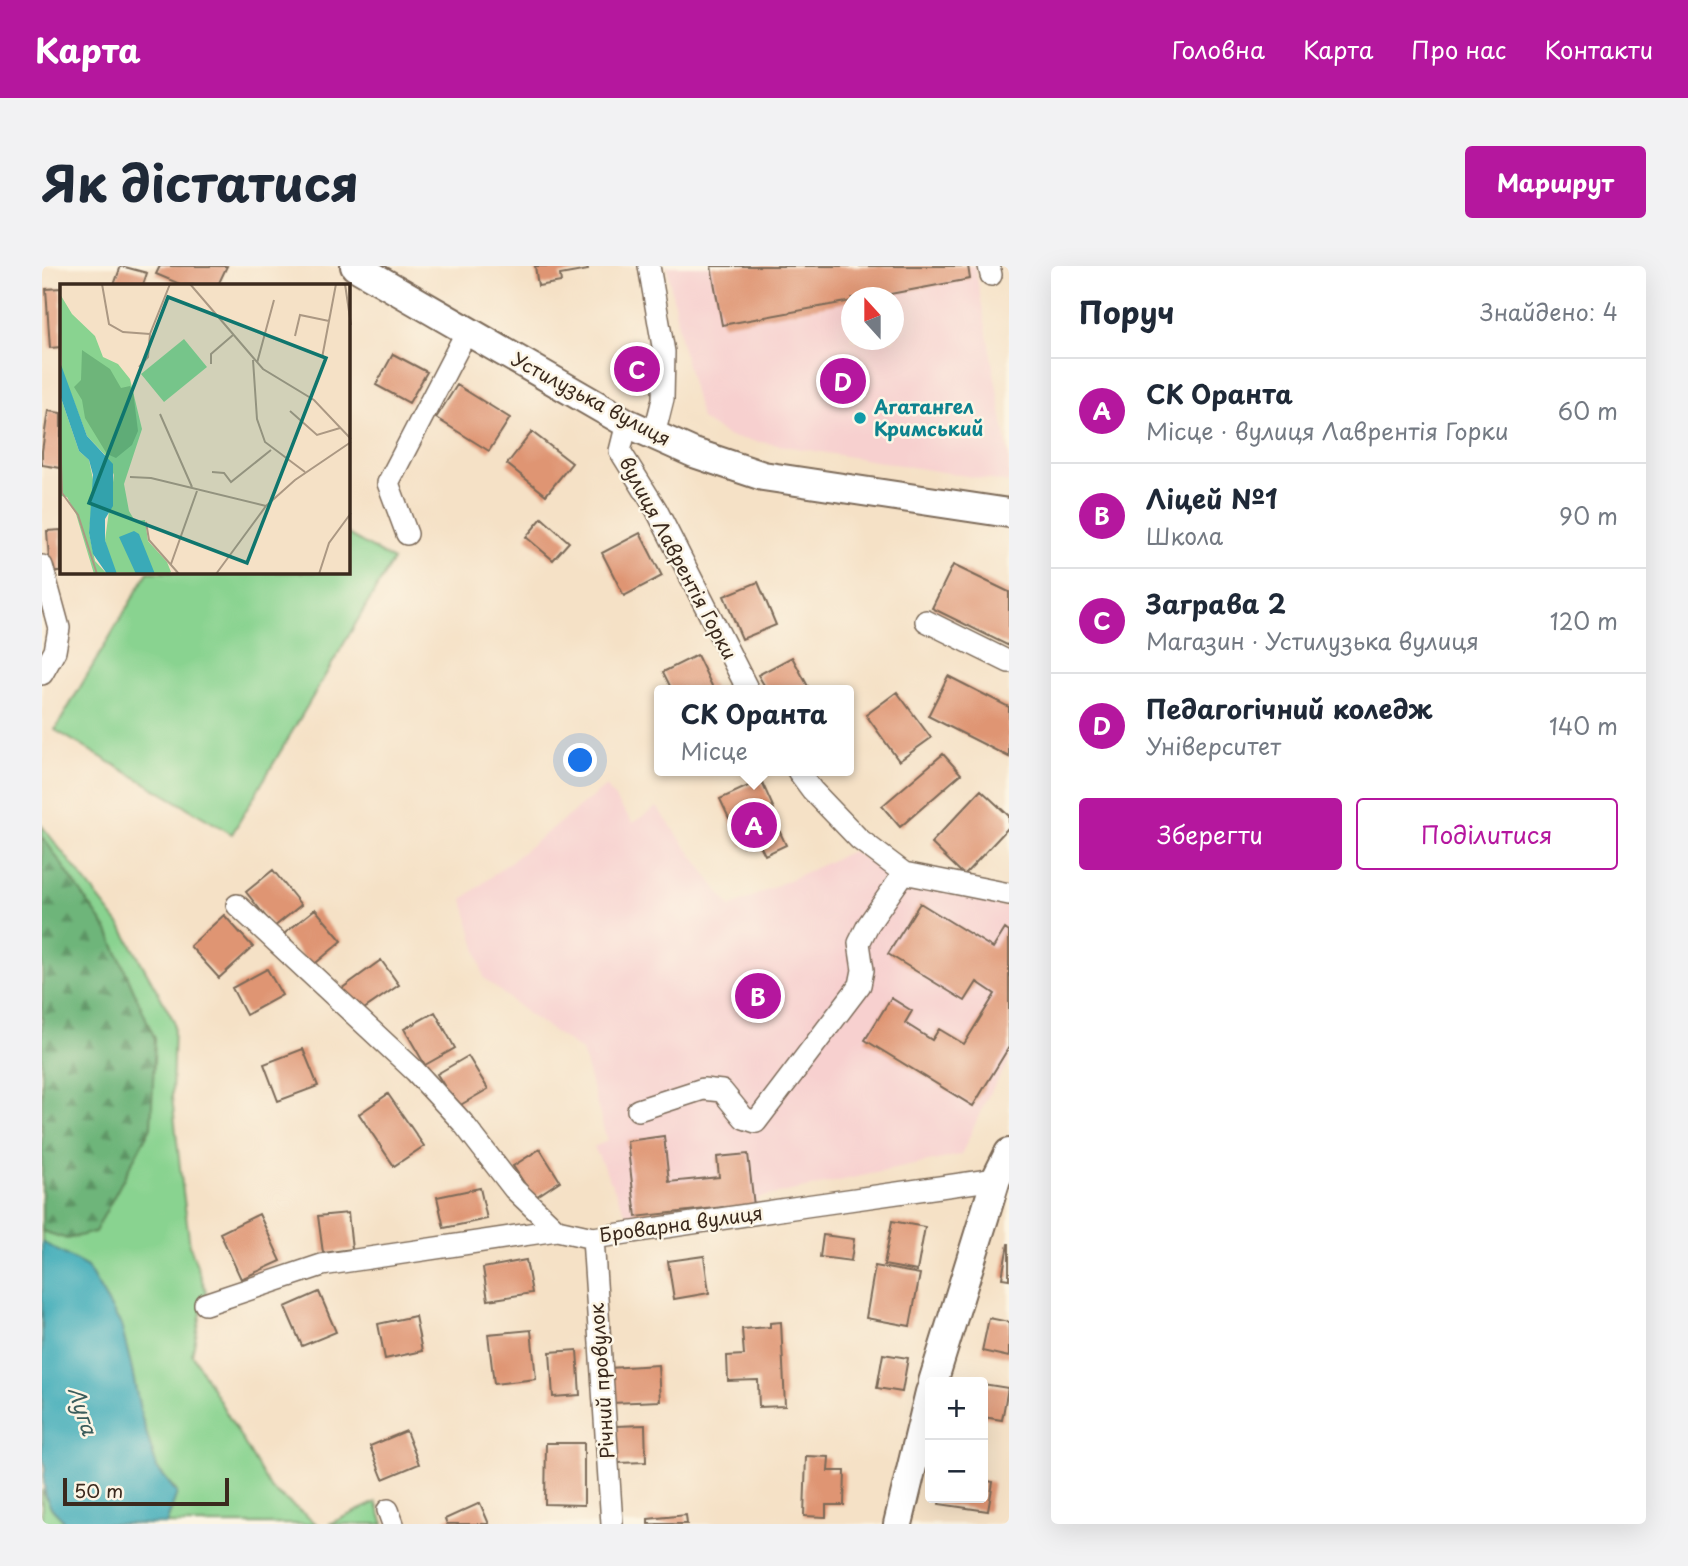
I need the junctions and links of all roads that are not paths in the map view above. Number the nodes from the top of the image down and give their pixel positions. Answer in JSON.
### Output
{"nodes":[{"id":1,"x":355,"y":266,"type":"edge"},
{"id":2,"x":649,"y":266,"type":"edge"},
{"id":3,"x":467,"y":331,"type":"junction"},
{"id":4,"x":626,"y":423,"type":"junction"},
{"id":5,"x":654,"y":435,"type":"junction"},
{"id":6,"x":1009,"y":513,"type":"edge"},
{"id":7,"x":407,"y":534,"type":"dead end"},
{"id":8,"x":42,"y":566,"type":"edge"},
{"id":9,"x":926,"y":621,"type":"dead end"},
{"id":10,"x":1009,"y":662,"type":"edge"},
{"id":11,"x":42,"y":674,"type":"edge"},
{"id":12,"x":745,"y":685,"type":"edge"},
{"id":13,"x":802,"y":776,"type":"edge"},
{"id":14,"x":904,"y":873,"type":"junction"},
{"id":15,"x":1009,"y":894,"type":"edge"},
{"id":16,"x":237,"y":905,"type":"dead end"},
{"id":17,"x":638,"y":1110,"type":"dead end"},
{"id":18,"x":1009,"y":1153,"type":"edge"},
{"id":19,"x":996,"y":1179,"type":"junction"},
{"id":20,"x":557,"y":1230,"type":"junction"},
{"id":21,"x":593,"y":1238,"type":"junction"},
{"id":22,"x":205,"y":1304,"type":"dead end"},
{"id":23,"x":935,"y":1377,"type":"edge"},
{"id":24,"x":925,"y":1413,"type":"edge"},
{"id":25,"x":612,"y":1524,"type":"edge"},
{"id":26,"x":898,"y":1524,"type":"edge"}],
"edges":[{"from":1,"to":3,"type":"main road","name":"Устилузька вулиця"},
{"from":2,"to":5,"type":"street"},
{"from":3,"to":4,"type":"main road","name":"Устилузька вулиця"},
{"from":3,"to":7,"type":"street"},
{"from":4,"to":5,"type":"main road","name":"Устилузька вулиця"},
{"from":4,"to":12,"type":"street","name":"вулиця Лаврентія Горки"},
{"from":5,"to":6,"type":"main road","name":"Устилузька вулиця"},
{"from":8,"to":11,"type":"street"},
{"from":9,"to":10,"type":"street"},
{"from":13,"to":14,"type":"street"},
{"from":14,"to":15,"type":"street"},
{"from":14,"to":17,"type":"street"},
{"from":16,"to":20,"type":"street"},
{"from":18,"to":19,"type":"main road"},
{"from":19,"to":21,"type":"street","name":"Броварна вулиця"},
{"from":19,"to":23,"type":"main road"},
{"from":20,"to":21,"type":"street","name":"Броварна вулиця"},
{"from":20,"to":22,"type":"street","name":"Броварна вулиця"},
{"from":21,"to":25,"type":"street","name":"Річний провулок"},
{"from":24,"to":26,"type":"main road"}]}
